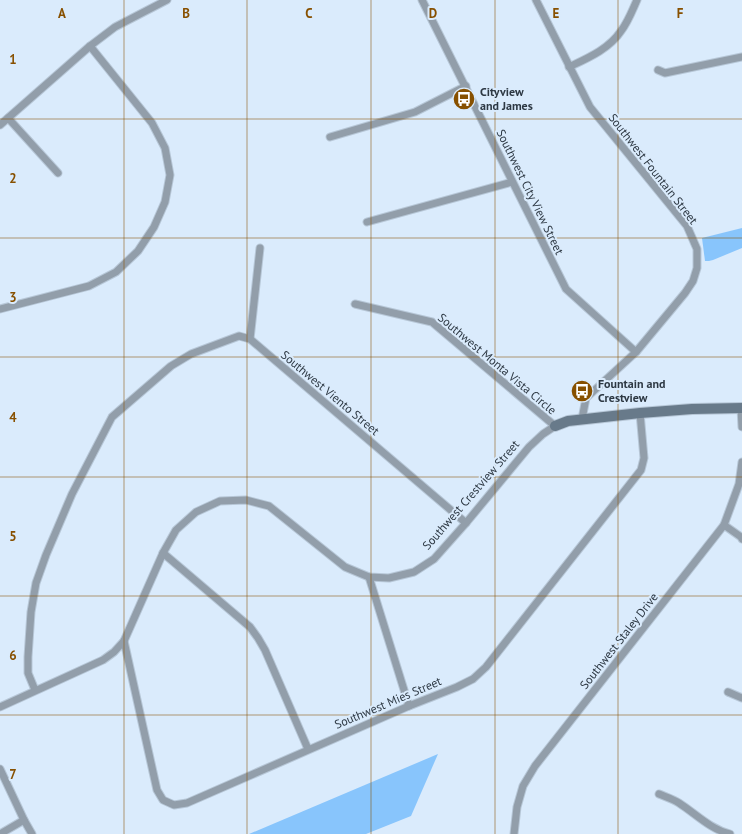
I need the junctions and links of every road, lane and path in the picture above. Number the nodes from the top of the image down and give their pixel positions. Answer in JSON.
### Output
{"nodes":[{"id":1,"x":167,"y":0,"type":"edge"},
{"id":2,"x":422,"y":0,"type":"edge"},
{"id":3,"x":536,"y":0,"type":"edge"},
{"id":4,"x":637,"y":0,"type":"edge"},
{"id":5,"x":90,"y":46,"type":"junction"},
{"id":6,"x":742,"y":57,"type":"edge"},
{"id":7,"x":570,"y":66,"type":"junction"},
{"id":8,"x":658,"y":70,"type":"dead end"},
{"id":9,"x":466,"y":86,"type":"junction"},
{"id":10,"x":8,"y":118,"type":"junction"},
{"id":11,"x":0,"y":125,"type":"edge"},
{"id":12,"x":330,"y":137,"type":"dead end"},
{"id":13,"x":58,"y":173,"type":"dead end"},
{"id":14,"x":512,"y":182,"type":"junction"},
{"id":15,"x":367,"y":222,"type":"dead end"},
{"id":16,"x":260,"y":248,"type":"dead end"},
{"id":17,"x":355,"y":304,"type":"dead end"},
{"id":18,"x":0,"y":309,"type":"edge"},
{"id":19,"x":250,"y":339,"type":"junction"},
{"id":20,"x":636,"y":352,"type":"junction"},
{"id":21,"x":742,"y":408,"type":"edge"},
{"id":22,"x":640,"y":413,"type":"junction"},
{"id":23,"x":582,"y":419,"type":"junction"},
{"id":24,"x":555,"y":426,"type":"junction"},
{"id":25,"x":742,"y":427,"type":"edge"},
{"id":26,"x":742,"y":462,"type":"edge"},
{"id":27,"x":466,"y":523,"type":"junction"},
{"id":28,"x":724,"y":525,"type":"junction"},
{"id":29,"x":742,"y":539,"type":"edge"},
{"id":30,"x":163,"y":553,"type":"junction"},
{"id":31,"x":369,"y":576,"type":"junction"},
{"id":32,"x":124,"y":641,"type":"junction"},
{"id":33,"x":35,"y":690,"type":"junction"},
{"id":34,"x":728,"y":692,"type":"dead end"},
{"id":35,"x":742,"y":698,"type":"edge"},
{"id":36,"x":409,"y":706,"type":"junction"},
{"id":37,"x":0,"y":707,"type":"edge"},
{"id":38,"x":308,"y":750,"type":"junction"},
{"id":39,"x":0,"y":769,"type":"edge"},
{"id":40,"x":659,"y":794,"type":"dead end"},
{"id":41,"x":24,"y":820,"type":"junction"},
{"id":42,"x":0,"y":834,"type":"edge"},
{"id":43,"x":32,"y":834,"type":"edge"},
{"id":44,"x":514,"y":834,"type":"edge"},
{"id":45,"x":730,"y":834,"type":"edge"}],
"edges":[{"from":1,"to":5,"type":"street"},
{"from":2,"to":9,"type":"street","name":"Southwest City View Street"},
{"from":3,"to":7,"type":"street","name":"Southwest Fountain Street"},
{"from":4,"to":7,"type":"street"},
{"from":5,"to":10,"type":"street"},
{"from":5,"to":18,"type":"street"},
{"from":6,"to":8,"type":"street"},
{"from":7,"to":20,"type":"street","name":"Southwest Fountain Street"},
{"from":9,"to":12,"type":"street"},
{"from":9,"to":14,"type":"street","name":"Southwest City View Street"},
{"from":10,"to":11,"type":"street"},
{"from":10,"to":13,"type":"street"},
{"from":14,"to":15,"type":"street"},
{"from":14,"to":20,"type":"street","name":"Southwest City View Street"},
{"from":16,"to":19,"type":"street"},
{"from":17,"to":24,"type":"street","name":"Southwest Monta Vista Circle"},
{"from":19,"to":27,"type":"street","name":"Southwest Viento Street"},
{"from":19,"to":33,"type":"street"},
{"from":20,"to":23,"type":"street","name":"Southwest Fountain Street"},
{"from":21,"to":22,"type":"street","name":"Southwest Crestview Street"},
{"from":21,"to":25,"type":"street"},
{"from":22,"to":23,"type":"street","name":"Southwest Crestview Street"},
{"from":22,"to":36,"type":"street","name":"Southwest Mies Street"},
{"from":23,"to":24,"type":"street","name":"Southwest Crestview Street"},
{"from":24,"to":27,"type":"street","name":"Southwest Crestview Street"},
{"from":26,"to":28,"type":"street","name":"Southwest Staley Drive"},
{"from":27,"to":31,"type":"street","name":"Southwest Crestview Street"},
{"from":28,"to":29,"type":"street"},
{"from":28,"to":44,"type":"street","name":"Southwest Staley Drive"},
{"from":30,"to":31,"type":"street","name":"Southwest Crestview Street"},
{"from":30,"to":32,"type":"street","name":"Southwest Crestview Street"},
{"from":30,"to":38,"type":"street"},
{"from":31,"to":36,"type":"street"},
{"from":32,"to":33,"type":"street","name":"Southwest Crestview Street"},
{"from":32,"to":38,"type":"street","name":"Southwest Mies Street"},
{"from":33,"to":37,"type":"street","name":"Southwest Crestview Street"},
{"from":34,"to":35,"type":"street"},
{"from":36,"to":38,"type":"street","name":"Southwest Mies Street"},
{"from":39,"to":41,"type":"street"},
{"from":40,"to":45,"type":"street"},
{"from":41,"to":42,"type":"street"},
{"from":41,"to":43,"type":"street"}]}
